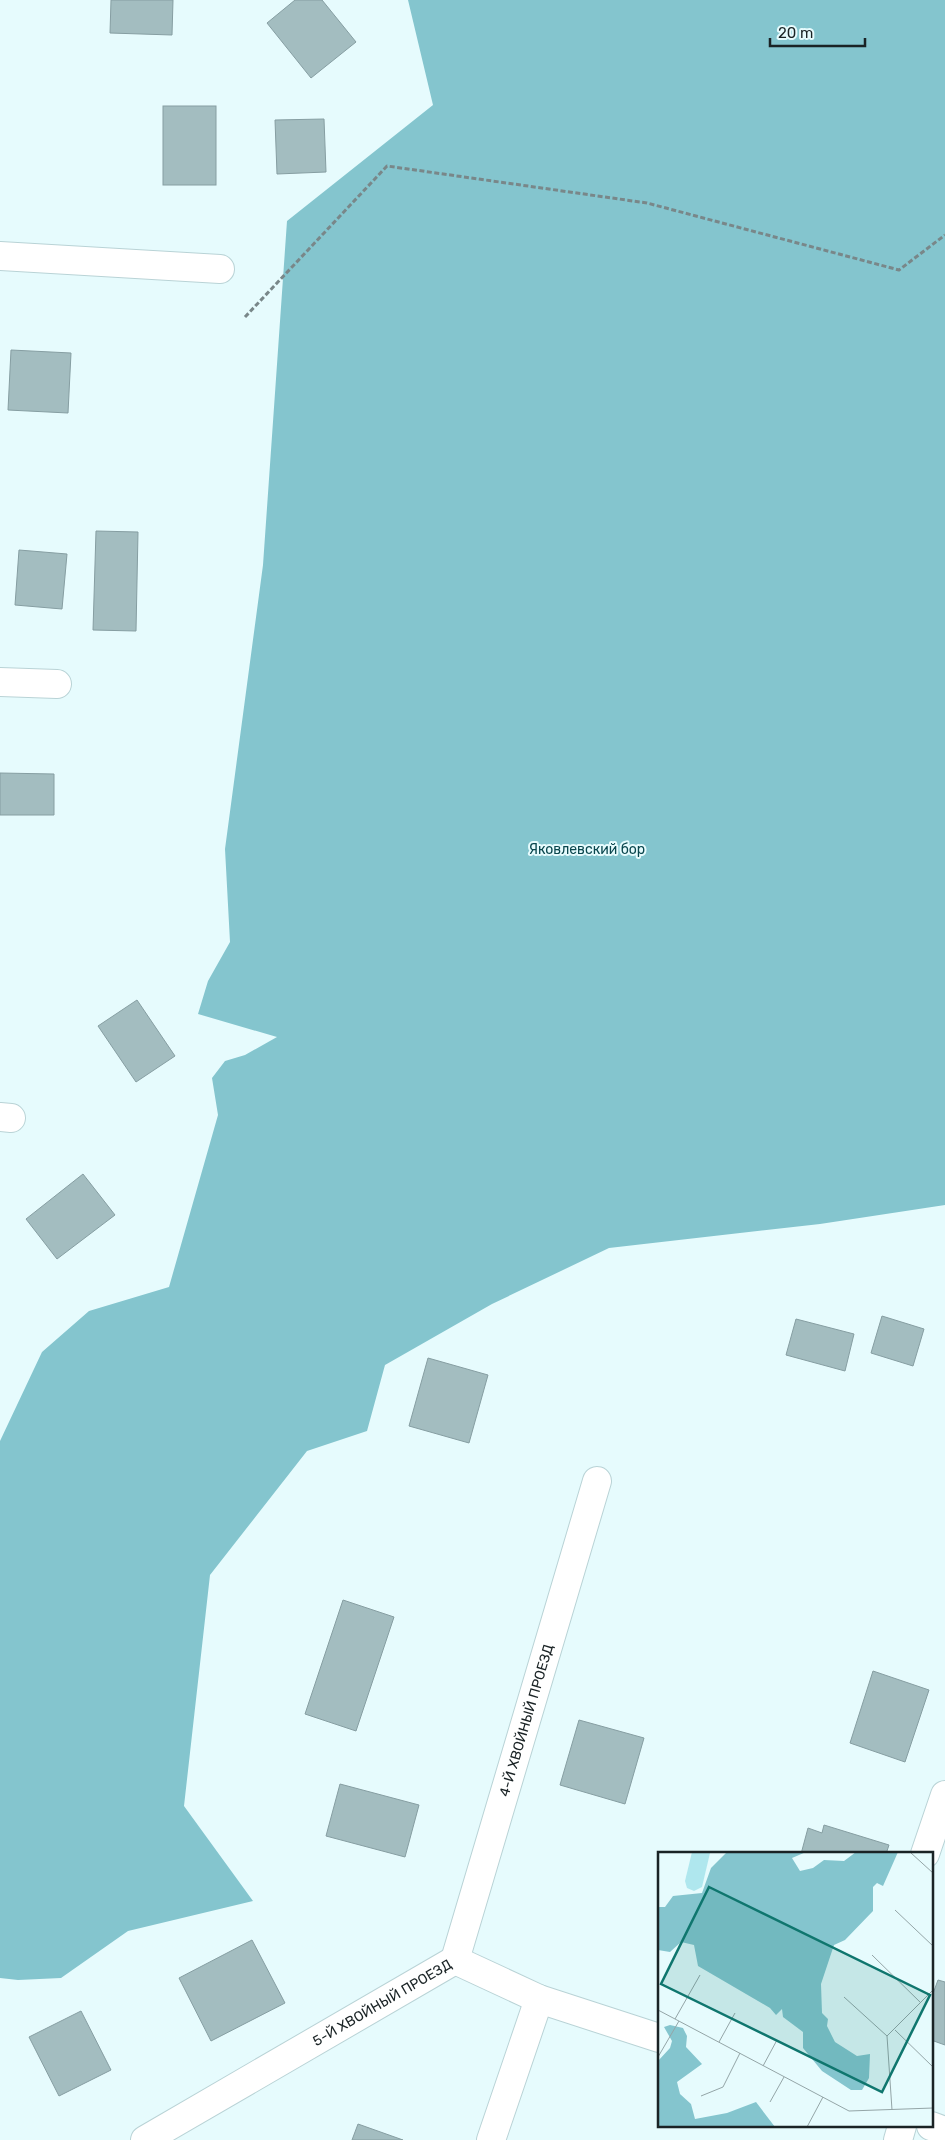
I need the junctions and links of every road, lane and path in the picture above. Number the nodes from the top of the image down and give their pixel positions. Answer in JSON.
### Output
{"nodes":[{"id":1,"x":945,"y":235,"type":"edge"},
{"id":2,"x":0,"y":256,"type":"edge"},
{"id":3,"x":220,"y":269,"type":"dead end"},
{"id":4,"x":244,"y":317,"type":"dead end"},
{"id":5,"x":0,"y":682,"type":"edge"},
{"id":6,"x":57,"y":684,"type":"dead end"},
{"id":7,"x":597,"y":1481,"type":"dead end"},
{"id":8,"x":945,"y":1795,"type":"edge"},
{"id":9,"x":926,"y":1852,"type":"edge"},
{"id":10,"x":456,"y":1960,"type":"junction"},
{"id":11,"x":539,"y":1998,"type":"junction"},
{"id":12,"x":658,"y":2038,"type":"edge"},
{"id":13,"x":932,"y":2126,"type":"edge"},
{"id":14,"x":945,"y":2131,"type":"edge"},
{"id":15,"x":145,"y":2140,"type":"edge"},
{"id":16,"x":491,"y":2140,"type":"edge"}],
"edges":[{"from":1,"to":4,"type":"path"},
{"from":2,"to":3,"type":"street"},
{"from":5,"to":6,"type":"street"},
{"from":7,"to":10,"type":"street","name":"4-Й ХВОЙНЫЙ ПРОЕЗД"},
{"from":8,"to":9,"type":"street"},
{"from":10,"to":11,"type":"street","name":"5-Й ХВОЙНЫЙ ПРОЕЗД"},
{"from":10,"to":15,"type":"street","name":"5-Й ХВОЙНЫЙ ПРОЕЗД"},
{"from":11,"to":12,"type":"street","name":"5-Й ХВОЙНЫЙ ПРОЕЗД"},
{"from":11,"to":16,"type":"street"},
{"from":13,"to":14,"type":"street"}]}
